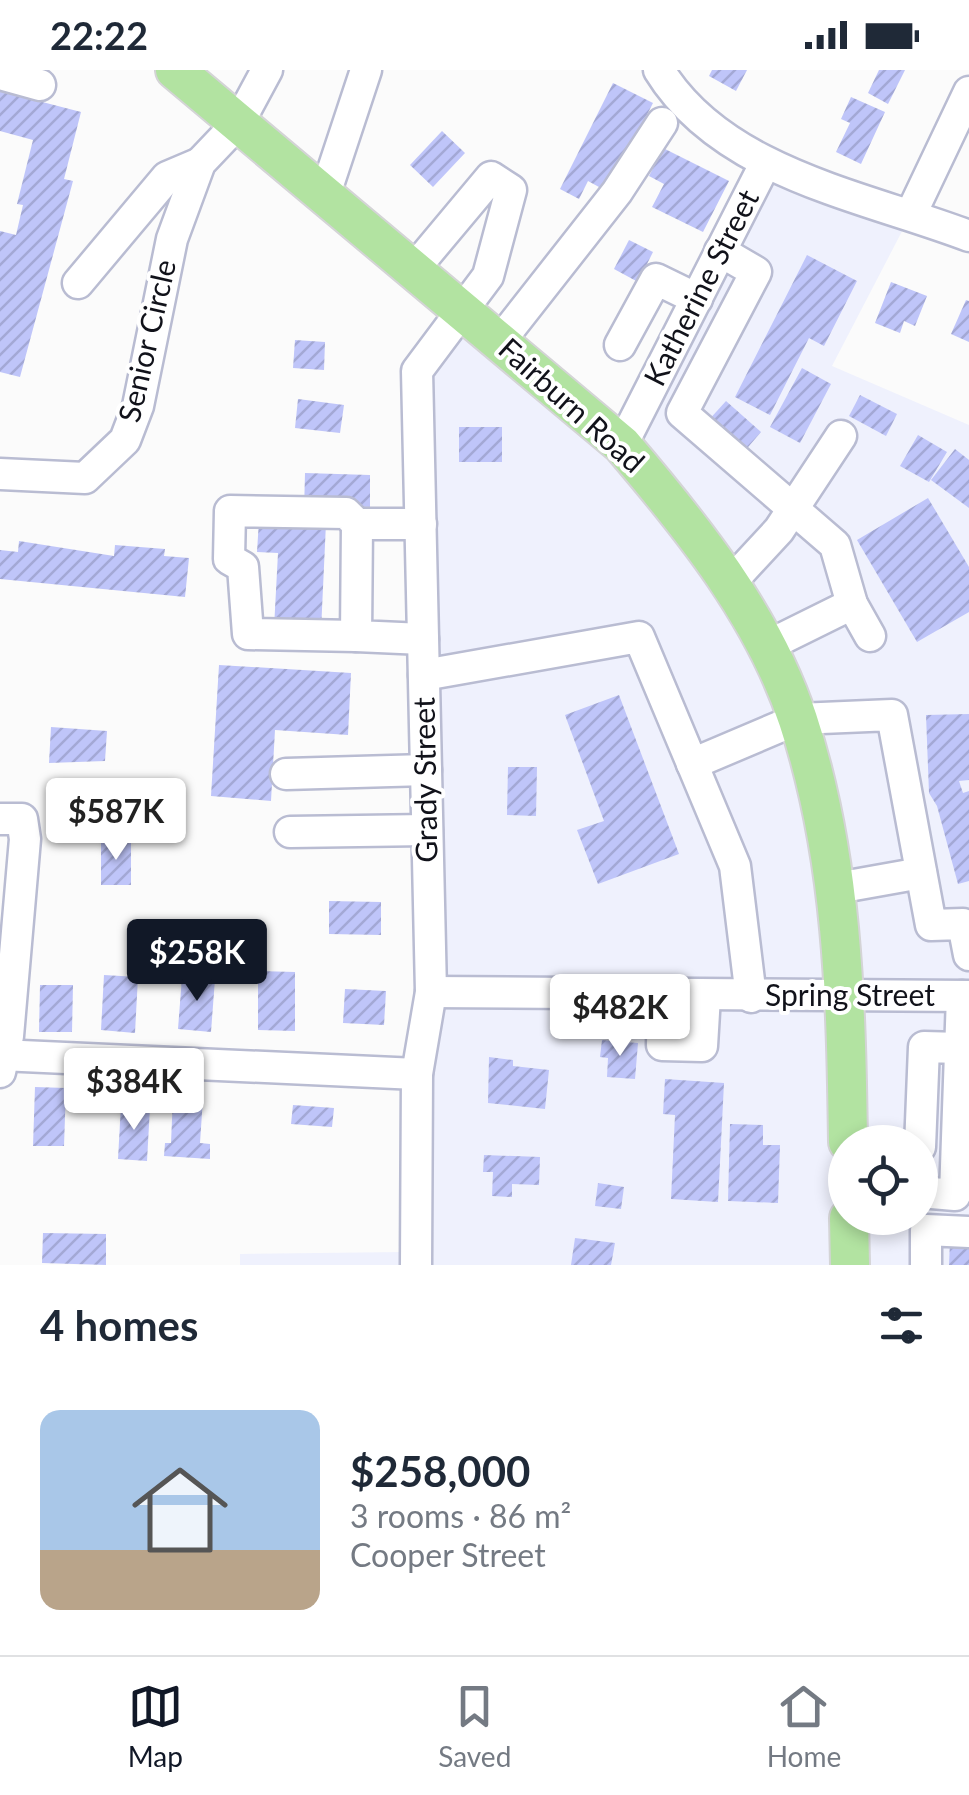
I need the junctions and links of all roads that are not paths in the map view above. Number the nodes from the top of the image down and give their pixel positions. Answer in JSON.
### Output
{"nodes":[{"id":1,"x":174,"y":70,"type":"edge"},
{"id":2,"x":267,"y":70,"type":"edge"},
{"id":3,"x":366,"y":70,"type":"edge"},
{"id":4,"x":659,"y":70,"type":"edge"},
{"id":5,"x":0,"y":74,"type":"edge"},
{"id":6,"x":40,"y":85,"type":"dead end"},
{"id":7,"x":969,"y":92,"type":"edge"},
{"id":8,"x":239,"y":122,"type":"junction"},
{"id":9,"x":662,"y":123,"type":"dead end"},
{"id":10,"x":200,"y":163,"type":"junction"},
{"id":11,"x":765,"y":164,"type":"junction"},
{"id":12,"x":326,"y":194,"type":"junction"},
{"id":13,"x":911,"y":214,"type":"junction"},
{"id":14,"x":969,"y":236,"type":"edge"},
{"id":15,"x":720,"y":252,"type":"junction"},
{"id":16,"x":414,"y":269,"type":"junction"},
{"id":17,"x":78,"y":283,"type":"dead end"},
{"id":18,"x":697,"y":299,"type":"junction"},
{"id":19,"x":463,"y":309,"type":"junction"},
{"id":20,"x":500,"y":341,"type":"junction"},
{"id":21,"x":620,"y":345,"type":"dead end"},
{"id":22,"x":841,"y":436,"type":"dead end"},
{"id":23,"x":622,"y":445,"type":"junction"},
{"id":24,"x":0,"y":474,"type":"edge"},
{"id":25,"x":792,"y":510,"type":"junction"},
{"id":26,"x":356,"y":524,"type":"junction"},
{"id":27,"x":420,"y":524,"type":"junction"},
{"id":28,"x":730,"y":583,"type":"junction"},
{"id":29,"x":852,"y":604,"type":"junction"},
{"id":30,"x":356,"y":636,"type":"junction"},
{"id":31,"x":870,"y":636,"type":"dead end"},
{"id":32,"x":423,"y":639,"type":"junction"},
{"id":33,"x":766,"y":648,"type":"junction"},
{"id":34,"x":424,"y":675,"type":"junction"},
{"id":35,"x":798,"y":718,"type":"junction"},
{"id":36,"x":692,"y":764,"type":"junction"},
{"id":37,"x":426,"y":770,"type":"junction"},
{"id":38,"x":286,"y":774,"type":"dead end"},
{"id":39,"x":11,"y":819,"type":"edge"},
{"id":40,"x":428,"y":830,"type":"junction"},
{"id":41,"x":290,"y":832,"type":"dead end"},
{"id":42,"x":921,"y":873,"type":"junction"},
{"id":43,"x":836,"y":888,"type":"junction"},
{"id":44,"x":969,"y":955,"type":"edge"},
{"id":45,"x":431,"y":992,"type":"junction"},
{"id":46,"x":750,"y":996,"type":"junction"},
{"id":47,"x":966,"y":996,"type":"edge"},
{"id":48,"x":846,"y":998,"type":"junction"},
{"id":49,"x":663,"y":1008,"type":"junction"},
{"id":50,"x":704,"y":1009,"type":"junction"},
{"id":51,"x":960,"y":1048,"type":"junction"},
{"id":52,"x":1,"y":1061,"type":"edge"},
{"id":53,"x":418,"y":1074,"type":"junction"},
{"id":54,"x":848,"y":1125,"type":"edge"},
{"id":55,"x":921,"y":1125,"type":"edge"},
{"id":56,"x":938,"y":1194,"type":"edge"},
{"id":57,"x":969,"y":1232,"type":"edge"},
{"id":58,"x":849,"y":1235,"type":"edge"},
{"id":59,"x":416,"y":1265,"type":"edge"},
{"id":60,"x":850,"y":1265,"type":"edge"},
{"id":61,"x":926,"y":1265,"type":"edge"},
{"id":62,"x":934,"y":1265,"type":"edge"}],
"edges":[{"from":1,"to":8,"type":"main road","name":"Fairburn Road"},
{"from":2,"to":8,"type":"street","name":"Senior Circle"},
{"from":3,"to":12,"type":"street"},
{"from":4,"to":11,"type":"street"},
{"from":5,"to":6,"type":"street"},
{"from":7,"to":13,"type":"street"},
{"from":8,"to":10,"type":"street","name":"Senior Circle"},
{"from":8,"to":12,"type":"main road","name":"Fairburn Road"},
{"from":9,"to":20,"type":"street"},
{"from":10,"to":17,"type":"street"},
{"from":10,"to":24,"type":"street","name":"Senior Circle"},
{"from":11,"to":13,"type":"street","name":"Katherine Street"},
{"from":11,"to":15,"type":"street","name":"Katherine Street"},
{"from":12,"to":16,"type":"main road","name":"Fairburn Road"},
{"from":13,"to":14,"type":"street","name":"Katherine Street"},
{"from":15,"to":18,"type":"street","name":"Katherine Street"},
{"from":15,"to":25,"type":"street"},
{"from":16,"to":19,"type":"main road","name":"Fairburn Road"},
{"from":16,"to":19,"type":"street","name":"Grady Street"},
{"from":18,"to":21,"type":"street"},
{"from":18,"to":23,"type":"street","name":"Katherine Street"},
{"from":19,"to":20,"type":"main road","name":"Fairburn Road"},
{"from":19,"to":27,"type":"street","name":"Grady Street"},
{"from":20,"to":23,"type":"main road","name":"Fairburn Road"},
{"from":22,"to":25,"type":"street"},
{"from":23,"to":28,"type":"main road","name":"Fairburn Road"},
{"from":25,"to":28,"type":"street"},
{"from":25,"to":29,"type":"street"},
{"from":26,"to":27,"type":"street"},
{"from":26,"to":30,"type":"street"},
{"from":26,"to":30,"type":"street"},
{"from":27,"to":32,"type":"street","name":"Grady Street"},
{"from":28,"to":33,"type":"main road","name":"Fairburn Road"},
{"from":29,"to":31,"type":"street"},
{"from":29,"to":33,"type":"street"},
{"from":30,"to":32,"type":"street"},
{"from":32,"to":34,"type":"street","name":"Grady Street"},
{"from":33,"to":35,"type":"main road","name":"Fairburn Road"},
{"from":34,"to":36,"type":"street"},
{"from":34,"to":37,"type":"street","name":"Grady Street"},
{"from":35,"to":36,"type":"street"},
{"from":35,"to":42,"type":"street"},
{"from":35,"to":43,"type":"main road","name":"Fairburn Road"},
{"from":36,"to":46,"type":"street"},
{"from":37,"to":38,"type":"street"},
{"from":37,"to":40,"type":"street","name":"Grady Street"},
{"from":39,"to":52,"type":"street"},
{"from":40,"to":41,"type":"street"},
{"from":40,"to":45,"type":"street","name":"Grady Street"},
{"from":42,"to":43,"type":"street"},
{"from":42,"to":44,"type":"street"},
{"from":43,"to":48,"type":"main road","name":"Fairburn Road"},
{"from":45,"to":49,"type":"street","name":"Spring Street"},
{"from":45,"to":53,"type":"street","name":"Grady Street"},
{"from":46,"to":48,"type":"street","name":"Spring Street"},
{"from":46,"to":50,"type":"street","name":"Spring Street"},
{"from":47,"to":48,"type":"street","name":"Spring Street"},
{"from":47,"to":51,"type":"street"},
{"from":48,"to":54,"type":"main road","name":"Fairburn Road"},
{"from":49,"to":50,"type":"street","name":"Spring Street"},
{"from":49,"to":50,"type":"street"},
{"from":51,"to":55,"type":"street"},
{"from":51,"to":56,"type":"street"},
{"from":52,"to":53,"type":"street"},
{"from":53,"to":59,"type":"street","name":"Grady Street"},
{"from":57,"to":61,"type":"street"},
{"from":58,"to":60,"type":"main road"},
{"from":61,"to":62,"type":"street"}]}
